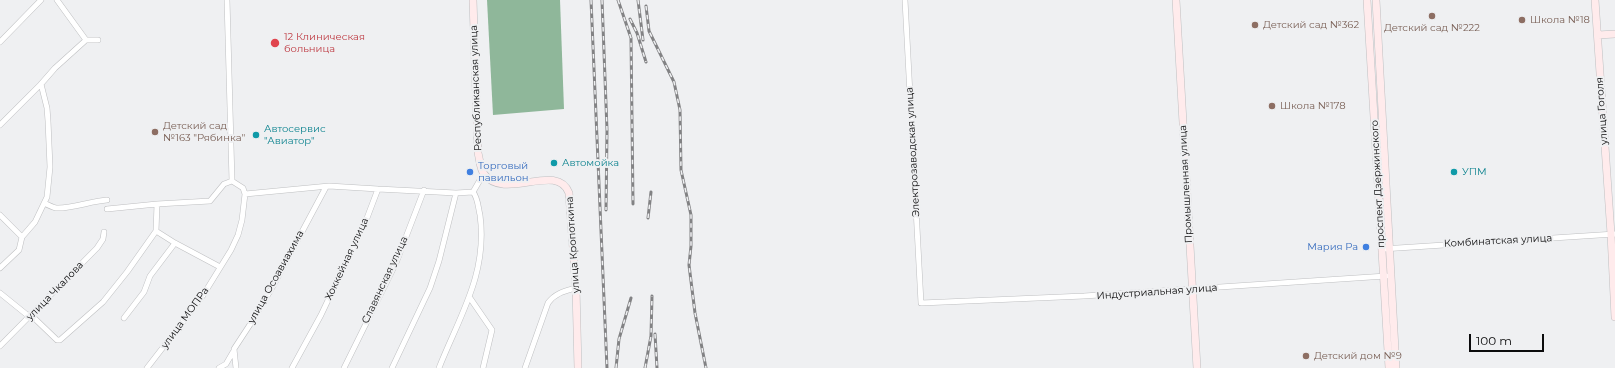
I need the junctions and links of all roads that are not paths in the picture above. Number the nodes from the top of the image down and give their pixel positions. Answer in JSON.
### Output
{"nodes":[{"id":1,"x":41,"y":0,"type":"edge"},
{"id":2,"x":57,"y":0,"type":"edge"},
{"id":3,"x":227,"y":0,"type":"edge"},
{"id":4,"x":473,"y":0,"type":"edge"},
{"id":5,"x":905,"y":0,"type":"edge"},
{"id":6,"x":1176,"y":0,"type":"edge"},
{"id":7,"x":1367,"y":0,"type":"edge"},
{"id":8,"x":1376,"y":0,"type":"edge"},
{"id":9,"x":1595,"y":0,"type":"edge"},
{"id":10,"x":1615,"y":34,"type":"edge"},
{"id":11,"x":1598,"y":35,"type":"junction"},
{"id":12,"x":86,"y":40,"type":"junction"},
{"id":13,"x":98,"y":40,"type":"dead end"},
{"id":14,"x":0,"y":42,"type":"edge"},
{"id":15,"x":41,"y":84,"type":"junction"},
{"id":16,"x":0,"y":125,"type":"edge"},
{"id":17,"x":484,"y":173,"type":"junction"},
{"id":18,"x":232,"y":181,"type":"junction"},
{"id":19,"x":326,"y":186,"type":"junction"},
{"id":20,"x":378,"y":189,"type":"junction"},
{"id":21,"x":424,"y":190,"type":"junction"},
{"id":22,"x":473,"y":192,"type":"junction"},
{"id":23,"x":245,"y":194,"type":"junction"},
{"id":24,"x":455,"y":195,"type":"junction"},
{"id":25,"x":107,"y":200,"type":"dead end"},
{"id":26,"x":44,"y":203,"type":"junction"},
{"id":27,"x":157,"y":204,"type":"junction"},
{"id":28,"x":107,"y":209,"type":"dead end"},
{"id":29,"x":0,"y":215,"type":"edge"},
{"id":30,"x":156,"y":231,"type":"junction"},
{"id":31,"x":104,"y":232,"type":"dead end"},
{"id":32,"x":1613,"y":234,"type":"edge"},
{"id":33,"x":22,"y":237,"type":"junction"},
{"id":34,"x":175,"y":243,"type":"junction"},
{"id":35,"x":1390,"y":248,"type":"junction"},
{"id":36,"x":1382,"y":249,"type":"junction"},
{"id":37,"x":220,"y":267,"type":"junction"},
{"id":38,"x":0,"y":268,"type":"edge"},
{"id":39,"x":1391,"y":275,"type":"junction"},
{"id":40,"x":1384,"y":276,"type":"junction"},
{"id":41,"x":576,"y":288,"type":"junction"},
{"id":42,"x":1191,"y":289,"type":"junction"},
{"id":43,"x":0,"y":293,"type":"edge"},
{"id":44,"x":470,"y":298,"type":"junction"},
{"id":45,"x":921,"y":303,"type":"joint"},
{"id":46,"x":32,"y":316,"type":"junction"},
{"id":47,"x":1615,"y":317,"type":"edge"},
{"id":48,"x":124,"y":318,"type":"dead end"},
{"id":49,"x":0,"y":346,"type":"edge"},
{"id":50,"x":234,"y":349,"type":"junction"},
{"id":51,"x":226,"y":364,"type":"junction"},
{"id":52,"x":236,"y":367,"type":"edge"},
{"id":53,"x":147,"y":368,"type":"edge"},
{"id":54,"x":219,"y":368,"type":"edge"},
{"id":55,"x":292,"y":368,"type":"edge"},
{"id":56,"x":344,"y":368,"type":"edge"},
{"id":57,"x":392,"y":368,"type":"edge"},
{"id":58,"x":439,"y":368,"type":"edge"},
{"id":59,"x":483,"y":368,"type":"edge"},
{"id":60,"x":525,"y":368,"type":"edge"},
{"id":61,"x":578,"y":368,"type":"edge"},
{"id":62,"x":1197,"y":368,"type":"edge"},
{"id":63,"x":1389,"y":368,"type":"edge"},
{"id":64,"x":1396,"y":368,"type":"edge"}],
"edges":[{"from":1,"to":14,"type":"street"},
{"from":2,"to":12,"type":"street"},
{"from":3,"to":18,"type":"street"},
{"from":4,"to":17,"type":"main road","name":"Республиканская улица"},
{"from":5,"to":45,"type":"street","name":"Электрозаводская улица"},
{"from":6,"to":42,"type":"main road","name":"Промышленная улица"},
{"from":7,"to":36,"type":"main road","name":"проспект Дзержинского"},
{"from":8,"to":35,"type":"main road","name":"проспект Дзержинского"},
{"from":9,"to":11,"type":"main road","name":"улица Гоголя"},
{"from":10,"to":11,"type":"main road"},
{"from":11,"to":32,"type":"main road","name":"улица Гоголя"},
{"from":12,"to":13,"type":"street"},
{"from":12,"to":15,"type":"street"},
{"from":15,"to":16,"type":"street"},
{"from":15,"to":26,"type":"street"},
{"from":17,"to":22,"type":"street"},
{"from":17,"to":41,"type":"main road","name":"улица Кропоткина"},
{"from":18,"to":23,"type":"street"},
{"from":18,"to":27,"type":"street"},
{"from":19,"to":20,"type":"street"},
{"from":19,"to":23,"type":"street"},
{"from":19,"to":50,"type":"street","name":"улица Осоавиахима"},
{"from":20,"to":21,"type":"street"},
{"from":20,"to":55,"type":"street","name":"Хоккейная улица"},
{"from":21,"to":24,"type":"street"},
{"from":21,"to":56,"type":"street","name":"Славянская улица"},
{"from":22,"to":24,"type":"street"},
{"from":22,"to":44,"type":"street"},
{"from":23,"to":37,"type":"street","name":"улица МОПРа"},
{"from":24,"to":57,"type":"street"},
{"from":25,"to":26,"type":"street"},
{"from":26,"to":33,"type":"street"},
{"from":27,"to":28,"type":"street"},
{"from":27,"to":30,"type":"street"},
{"from":29,"to":33,"type":"street"},
{"from":30,"to":34,"type":"street"},
{"from":30,"to":46,"type":"street"},
{"from":31,"to":46,"type":"street","name":"улица Чкалова"},
{"from":32,"to":35,"type":"street","name":"Комбинатская улица"},
{"from":32,"to":47,"type":"main road","name":"улица Гоголя"},
{"from":33,"to":38,"type":"street"},
{"from":34,"to":37,"type":"street"},
{"from":34,"to":48,"type":"street"},
{"from":35,"to":36,"type":"street","name":"Комбинатская улица"},
{"from":35,"to":39,"type":"main road","name":"проспект Дзержинского"},
{"from":36,"to":40,"type":"main road","name":"проспект Дзержинского"},
{"from":37,"to":53,"type":"street","name":"улица МОПРа"},
{"from":39,"to":40,"type":"street","name":"Индустриальная улица"},
{"from":39,"to":64,"type":"main road","name":"проспект Дзержинского"},
{"from":40,"to":42,"type":"street","name":"Индустриальная улица"},
{"from":40,"to":63,"type":"main road","name":"проспект Дзержинского"},
{"from":41,"to":60,"type":"street"},
{"from":41,"to":61,"type":"main road","name":"улица Кропоткина"},
{"from":42,"to":45,"type":"street","name":"Индустриальная улица"},
{"from":42,"to":62,"type":"main road","name":"Промышленная улица"},
{"from":43,"to":46,"type":"street"},
{"from":44,"to":58,"type":"street"},
{"from":44,"to":59,"type":"street"},
{"from":46,"to":49,"type":"street","name":"улица Чкалова"},
{"from":50,"to":51,"type":"street","name":"улица Осоавиахима"},
{"from":50,"to":52,"type":"street"},
{"from":51,"to":52,"type":"street"},
{"from":51,"to":54,"type":"street"}]}
